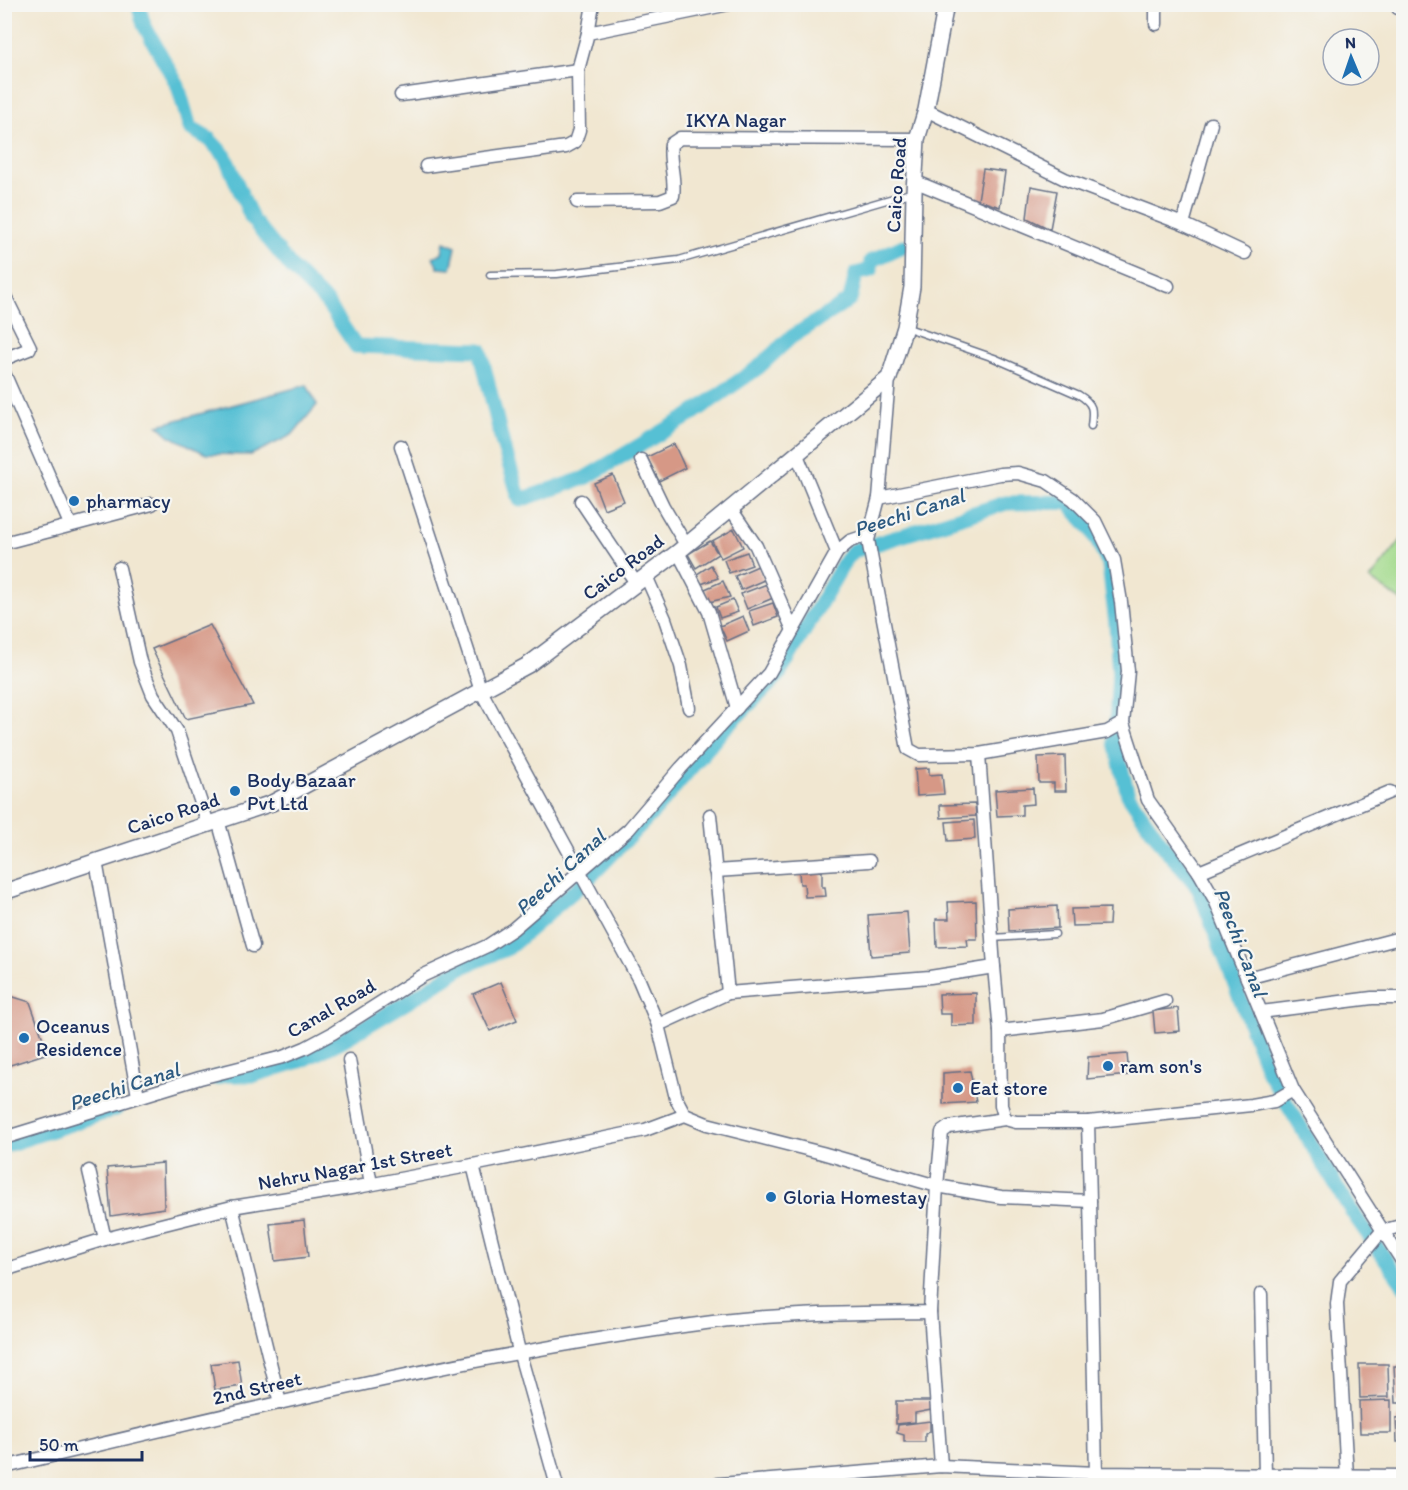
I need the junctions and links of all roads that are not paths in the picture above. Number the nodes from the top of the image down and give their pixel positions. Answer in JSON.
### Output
{"nodes":[{"id":1,"x":593,"y":4,"type":"edge"},
{"id":2,"x":729,"y":4,"type":"edge"},
{"id":3,"x":946,"y":4,"type":"edge"},
{"id":4,"x":1156,"y":4,"type":"edge"},
{"id":5,"x":1156,"y":24,"type":"dead end"},
{"id":6,"x":588,"y":33,"type":"junction"},
{"id":7,"x":578,"y":70,"type":"junction"},
{"id":8,"x":401,"y":95,"type":"dead end"},
{"id":9,"x":926,"y":110,"type":"junction"},
{"id":10,"x":1212,"y":124,"type":"dead end"},
{"id":11,"x":917,"y":139,"type":"junction"},
{"id":12,"x":426,"y":166,"type":"dead end"},
{"id":13,"x":914,"y":187,"type":"junction"},
{"id":14,"x":577,"y":202,"type":"dead end"},
{"id":15,"x":1183,"y":224,"type":"junction"},
{"id":16,"x":1245,"y":253,"type":"dead end"},
{"id":17,"x":490,"y":275,"type":"dead end"},
{"id":18,"x":1168,"y":286,"type":"dead end"},
{"id":19,"x":4,"y":294,"type":"edge"},
{"id":20,"x":905,"y":327,"type":"junction"},
{"id":21,"x":4,"y":359,"type":"edge"},
{"id":22,"x":4,"y":373,"type":"edge"},
{"id":23,"x":890,"y":378,"type":"junction"},
{"id":24,"x":1091,"y":426,"type":"dead end"},
{"id":25,"x":401,"y":446,"type":"dead end"},
{"id":26,"x":797,"y":455,"type":"junction"},
{"id":27,"x":641,"y":460,"type":"dead end"},
{"id":28,"x":879,"y":498,"type":"junction"},
{"id":29,"x":580,"y":501,"type":"dead end"},
{"id":30,"x":152,"y":504,"type":"dead end"},
{"id":31,"x":730,"y":509,"type":"junction"},
{"id":32,"x":70,"y":524,"type":"junction"},
{"id":33,"x":868,"y":537,"type":"junction"},
{"id":34,"x":4,"y":543,"type":"edge"},
{"id":35,"x":682,"y":549,"type":"junction"},
{"id":36,"x":837,"y":552,"type":"junction"},
{"id":37,"x":119,"y":568,"type":"dead end"},
{"id":38,"x":641,"y":580,"type":"junction"},
{"id":39,"x":793,"y":630,"type":"junction"},
{"id":40,"x":481,"y":691,"type":"junction"},
{"id":41,"x":689,"y":708,"type":"dead end"},
{"id":42,"x":738,"y":708,"type":"junction"},
{"id":43,"x":1123,"y":723,"type":"junction"},
{"id":44,"x":979,"y":754,"type":"junction"},
{"id":45,"x":1390,"y":792,"type":"dead end"},
{"id":46,"x":710,"y":815,"type":"dead end"},
{"id":47,"x":213,"y":822,"type":"junction"},
{"id":48,"x":96,"y":861,"type":"junction"},
{"id":49,"x":869,"y":861,"type":"dead end"},
{"id":50,"x":715,"y":871,"type":"junction"},
{"id":51,"x":1199,"y":872,"type":"junction"},
{"id":52,"x":581,"y":875,"type":"junction"},
{"id":53,"x":4,"y":892,"type":"edge"},
{"id":54,"x":1055,"y":934,"type":"dead end"},
{"id":55,"x":1404,"y":937,"type":"edge"},
{"id":56,"x":992,"y":938,"type":"junction"},
{"id":57,"x":253,"y":946,"type":"dead end"},
{"id":58,"x":994,"y":967,"type":"junction"},
{"id":59,"x":1247,"y":978,"type":"junction"},
{"id":60,"x":728,"y":993,"type":"junction"},
{"id":61,"x":1404,"y":998,"type":"edge"},
{"id":62,"x":1165,"y":1001,"type":"dead end"},
{"id":63,"x":1261,"y":1012,"type":"junction"},
{"id":64,"x":658,"y":1024,"type":"junction"},
{"id":65,"x":1000,"y":1031,"type":"junction"},
{"id":66,"x":349,"y":1060,"type":"dead end"},
{"id":67,"x":1290,"y":1092,"type":"junction"},
{"id":68,"x":138,"y":1096,"type":"junction"},
{"id":69,"x":684,"y":1115,"type":"junction"},
{"id":70,"x":1005,"y":1119,"type":"junction"},
{"id":71,"x":1088,"y":1122,"type":"junction"},
{"id":72,"x":4,"y":1138,"type":"edge"},
{"id":73,"x":472,"y":1165,"type":"junction"},
{"id":74,"x":89,"y":1171,"type":"dead end"},
{"id":75,"x":371,"y":1184,"type":"junction"},
{"id":76,"x":937,"y":1186,"type":"junction"},
{"id":77,"x":1090,"y":1201,"type":"junction"},
{"id":78,"x":232,"y":1207,"type":"junction"},
{"id":79,"x":1404,"y":1225,"type":"edge"},
{"id":80,"x":1382,"y":1231,"type":"junction"},
{"id":81,"x":105,"y":1239,"type":"junction"},
{"id":82,"x":1404,"y":1264,"type":"edge"},
{"id":83,"x":4,"y":1270,"type":"edge"},
{"id":84,"x":1261,"y":1294,"type":"dead end"},
{"id":85,"x":930,"y":1312,"type":"junction"},
{"id":86,"x":519,"y":1351,"type":"junction"},
{"id":87,"x":280,"y":1403,"type":"junction"},
{"id":88,"x":941,"y":1466,"type":"junction"},
{"id":89,"x":4,"y":1467,"type":"edge"},
{"id":90,"x":1096,"y":1473,"type":"junction"},
{"id":91,"x":1265,"y":1475,"type":"junction"},
{"id":92,"x":1347,"y":1476,"type":"junction"},
{"id":93,"x":1404,"y":1476,"type":"edge"},
{"id":94,"x":1300,"y":1480,"type":"edge"},
{"id":95,"x":833,"y":1481,"type":"edge"},
{"id":96,"x":557,"y":1485,"type":"edge"},
{"id":97,"x":696,"y":1485,"type":"edge"}],
"edges":[{"from":1,"to":6,"type":"street"},
{"from":2,"to":6,"type":"street"},
{"from":3,"to":9,"type":"street","name":"Caico Road"},
{"from":4,"to":5,"type":"street"},
{"from":6,"to":7,"type":"street"},
{"from":7,"to":8,"type":"street"},
{"from":7,"to":12,"type":"street"},
{"from":9,"to":11,"type":"street","name":"Caico Road"},
{"from":9,"to":15,"type":"street"},
{"from":10,"to":15,"type":"street"},
{"from":11,"to":13,"type":"street","name":"Caico Road"},
{"from":11,"to":14,"type":"street","name":"IKYA Nagar"},
{"from":13,"to":17,"type":"lane"},
{"from":13,"to":18,"type":"street"},
{"from":13,"to":20,"type":"street","name":"Caico Road"},
{"from":15,"to":16,"type":"street"},
{"from":19,"to":21,"type":"street"},
{"from":20,"to":23,"type":"street","name":"Caico Road"},
{"from":20,"to":24,"type":"lane"},
{"from":22,"to":32,"type":"street"},
{"from":23,"to":26,"type":"street","name":"Caico Road"},
{"from":23,"to":28,"type":"street"},
{"from":25,"to":40,"type":"street"},
{"from":26,"to":31,"type":"street","name":"Caico Road"},
{"from":26,"to":36,"type":"street"},
{"from":27,"to":35,"type":"street"},
{"from":28,"to":33,"type":"street"},
{"from":28,"to":43,"type":"street"},
{"from":29,"to":38,"type":"street"},
{"from":30,"to":32,"type":"street"},
{"from":31,"to":35,"type":"street","name":"Caico Road"},
{"from":31,"to":39,"type":"street"},
{"from":32,"to":34,"type":"street"},
{"from":33,"to":36,"type":"street"},
{"from":33,"to":44,"type":"street"},
{"from":35,"to":38,"type":"street","name":"Caico Road"},
{"from":35,"to":42,"type":"street"},
{"from":36,"to":39,"type":"street","name":"Canal Road"},
{"from":37,"to":47,"type":"street"},
{"from":38,"to":40,"type":"street","name":"Caico Road"},
{"from":38,"to":41,"type":"street"},
{"from":39,"to":42,"type":"street","name":"Canal Road"},
{"from":40,"to":47,"type":"street","name":"Caico Road"},
{"from":40,"to":52,"type":"street"},
{"from":42,"to":52,"type":"street","name":"Canal Road"},
{"from":43,"to":44,"type":"street"},
{"from":43,"to":51,"type":"street"},
{"from":44,"to":56,"type":"street"},
{"from":45,"to":51,"type":"street"},
{"from":46,"to":50,"type":"street"},
{"from":47,"to":48,"type":"street","name":"Caico Road"},
{"from":47,"to":57,"type":"street"},
{"from":48,"to":53,"type":"street","name":"Caico Road"},
{"from":48,"to":68,"type":"street"},
{"from":49,"to":50,"type":"street"},
{"from":50,"to":60,"type":"street"},
{"from":51,"to":59,"type":"street"},
{"from":52,"to":64,"type":"street"},
{"from":52,"to":68,"type":"street","name":"Canal Road"},
{"from":54,"to":56,"type":"lane"},
{"from":55,"to":59,"type":"street"},
{"from":56,"to":58,"type":"street"},
{"from":58,"to":60,"type":"street"},
{"from":58,"to":65,"type":"street"},
{"from":59,"to":63,"type":"street"},
{"from":60,"to":64,"type":"street"},
{"from":61,"to":63,"type":"street"},
{"from":62,"to":65,"type":"street"},
{"from":63,"to":67,"type":"street"},
{"from":64,"to":69,"type":"street"},
{"from":65,"to":70,"type":"street"},
{"from":66,"to":75,"type":"street"},
{"from":67,"to":71,"type":"street"},
{"from":67,"to":80,"type":"street"},
{"from":68,"to":72,"type":"street","name":"Canal Road"},
{"from":69,"to":73,"type":"street"},
{"from":69,"to":76,"type":"street"},
{"from":70,"to":71,"type":"street"},
{"from":70,"to":76,"type":"street"},
{"from":71,"to":77,"type":"street"},
{"from":73,"to":75,"type":"street","name":"Nehru Nagar 1st Street"},
{"from":73,"to":86,"type":"street","name":"Nehru Nagar 1st Street"},
{"from":74,"to":81,"type":"street"},
{"from":75,"to":78,"type":"street","name":"Nehru Nagar 1st Street"},
{"from":76,"to":77,"type":"street"},
{"from":76,"to":85,"type":"street"},
{"from":77,"to":90,"type":"street"},
{"from":78,"to":81,"type":"street","name":"Nehru Nagar 1st Street"},
{"from":78,"to":87,"type":"street"},
{"from":79,"to":80,"type":"street"},
{"from":80,"to":82,"type":"street"},
{"from":80,"to":92,"type":"street"},
{"from":81,"to":83,"type":"street","name":"Nehru Nagar 1st Street"},
{"from":84,"to":91,"type":"street"},
{"from":85,"to":86,"type":"street","name":"2nd Street"},
{"from":85,"to":88,"type":"street"},
{"from":86,"to":87,"type":"street","name":"2nd Street"},
{"from":86,"to":96,"type":"street","name":"Nehru Nagar 1st Street"},
{"from":87,"to":89,"type":"street","name":"2nd Street"},
{"from":88,"to":90,"type":"street"},
{"from":88,"to":95,"type":"street"},
{"from":90,"to":91,"type":"street"},
{"from":91,"to":94,"type":"street"},
{"from":92,"to":93,"type":"street"},
{"from":92,"to":94,"type":"street"},
{"from":95,"to":97,"type":"street"}]}
